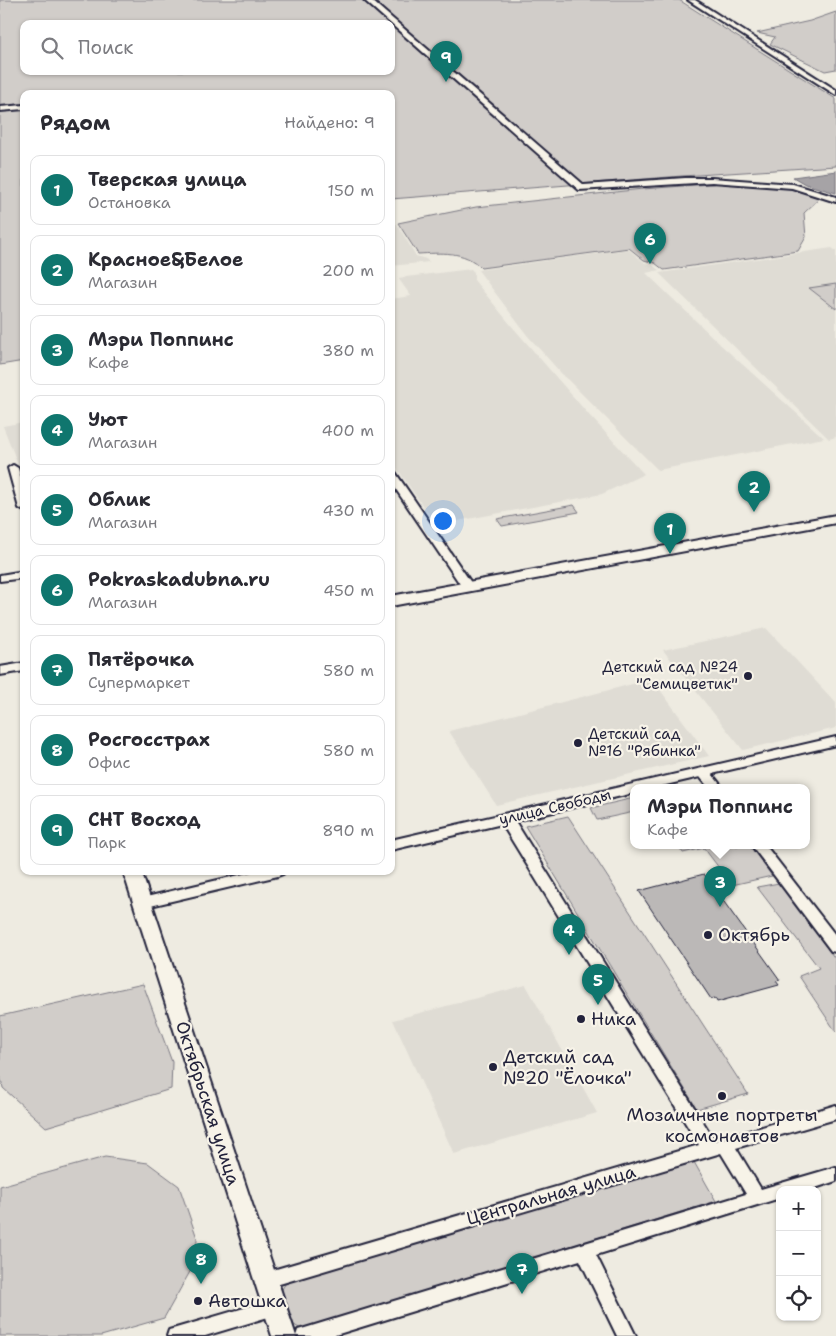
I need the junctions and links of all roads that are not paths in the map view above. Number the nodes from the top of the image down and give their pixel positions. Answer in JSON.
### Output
{"nodes":[{"id":1,"x":367,"y":0,"type":"edge"},
{"id":2,"x":691,"y":0,"type":"edge"},
{"id":3,"x":390,"y":20,"type":"edge"},
{"id":4,"x":395,"y":24,"type":"edge"},
{"id":5,"x":836,"y":93,"type":"edge"},
{"id":6,"x":20,"y":106,"type":"edge"},
{"id":7,"x":0,"y":109,"type":"edge"},
{"id":8,"x":836,"y":200,"type":"edge"},
{"id":9,"x":13,"y":468,"type":"dead end"},
{"id":10,"x":395,"y":480,"type":"edge"},
{"id":11,"x":20,"y":493,"type":"edge"},
{"id":12,"x":836,"y":519,"type":"edge"},
{"id":13,"x":20,"y":575,"type":"edge"},
{"id":14,"x":0,"y":578,"type":"edge"},
{"id":15,"x":468,"y":587,"type":"junction"},
{"id":16,"x":395,"y":600,"type":"edge"},
{"id":17,"x":20,"y":668,"type":"edge"},
{"id":18,"x":0,"y":671,"type":"edge"},
{"id":19,"x":836,"y":741,"type":"edge"},
{"id":20,"x":703,"y":772,"type":"junction"},
{"id":21,"x":652,"y":784,"type":"edge"},
{"id":22,"x":713,"y":784,"type":"edge"},
{"id":23,"x":630,"y":789,"type":"edge"},
{"id":24,"x":506,"y":818,"type":"junction"},
{"id":25,"x":395,"y":844,"type":"edge"},
{"id":26,"x":761,"y":849,"type":"edge"},
{"id":27,"x":133,"y":875,"type":"edge"},
{"id":28,"x":261,"y":875,"type":"edge"},
{"id":29,"x":142,"y":903,"type":"junction"},
{"id":30,"x":836,"y":947,"type":"edge"},
{"id":31,"x":836,"y":1112,"type":"edge"},
{"id":32,"x":717,"y":1146,"type":"junction"},
{"id":33,"x":836,"y":1174,"type":"edge"},
{"id":34,"x":798,"y":1186,"type":"edge"},
{"id":35,"x":776,"y":1192,"type":"edge"},
{"id":36,"x":758,"y":1198,"type":"junction"},
{"id":37,"x":585,"y":1252,"type":"junction"},
{"id":38,"x":266,"y":1280,"type":"junction"},
{"id":39,"x":275,"y":1307,"type":"junction"},
{"id":40,"x":176,"y":1336,"type":"edge"},
{"id":41,"x":284,"y":1336,"type":"edge"},
{"id":42,"x":305,"y":1336,"type":"edge"},
{"id":43,"x":627,"y":1336,"type":"edge"}],
"edges":[{"from":1,"to":3,"type":"street"},
{"from":2,"to":5,"type":"street"},
{"from":4,"to":8,"type":"street"},
{"from":6,"to":7,"type":"street"},
{"from":9,"to":11,"type":"street"},
{"from":10,"to":15,"type":"street"},
{"from":12,"to":15,"type":"main road"},
{"from":13,"to":14,"type":"street"},
{"from":15,"to":16,"type":"main road"},
{"from":17,"to":18,"type":"street"},
{"from":19,"to":20,"type":"street","name":"улица Свободы"},
{"from":20,"to":21,"type":"street","name":"улица Свободы"},
{"from":20,"to":22,"type":"street"},
{"from":23,"to":24,"type":"street","name":"улица Свободы"},
{"from":24,"to":25,"type":"street","name":"улица Свободы"},
{"from":24,"to":32,"type":"street"},
{"from":26,"to":30,"type":"street"},
{"from":27,"to":29,"type":"main road","name":"Октябрьская улица"},
{"from":28,"to":29,"type":"street"},
{"from":29,"to":38,"type":"main road","name":"Октябрьская улица"},
{"from":31,"to":32,"type":"street","name":"Центральная улица"},
{"from":32,"to":36,"type":"street"},
{"from":32,"to":38,"type":"street","name":"Центральная улица"},
{"from":33,"to":34,"type":"street"},
{"from":35,"to":36,"type":"street"},
{"from":36,"to":37,"type":"street"},
{"from":37,"to":42,"type":"street"},
{"from":37,"to":43,"type":"street"},
{"from":38,"to":39,"type":"main road","name":"Октябрьская улица"},
{"from":39,"to":40,"type":"street"},
{"from":39,"to":41,"type":"main road","name":"Октябрьская улица"}]}
